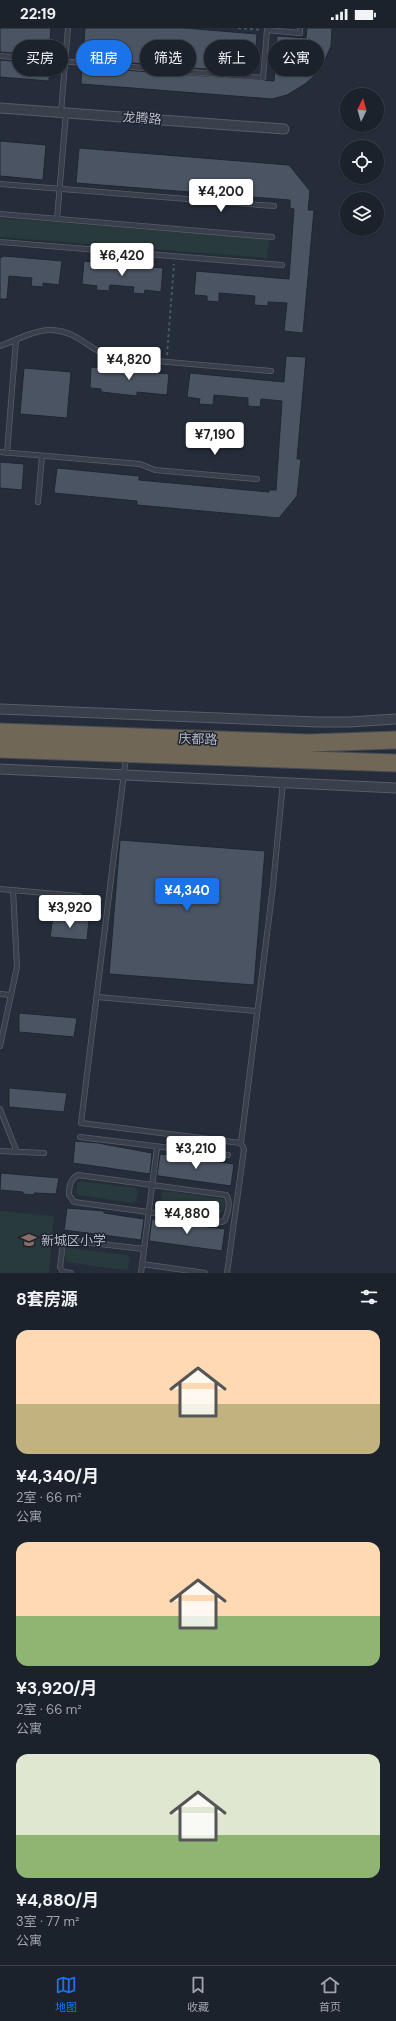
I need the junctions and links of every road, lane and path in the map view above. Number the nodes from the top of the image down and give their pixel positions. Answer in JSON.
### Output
{"nodes":[{"id":1,"x":68,"y":28,"type":"edge"},
{"id":2,"x":238,"y":28,"type":"edge"},
{"id":3,"x":300,"y":28,"type":"edge"},
{"id":4,"x":267,"y":30,"type":"junction"},
{"id":5,"x":67,"y":40,"type":"edge"},
{"id":6,"x":0,"y":56,"type":"edge"},
{"id":7,"x":12,"y":57,"type":"edge"},
{"id":8,"x":68,"y":61,"type":"edge"},
{"id":9,"x":64,"y":76,"type":"edge"},
{"id":10,"x":0,"y":108,"type":"edge"},
{"id":11,"x":63,"y":113,"type":"junction"},
{"id":12,"x":284,"y":128,"type":"dead end"},
{"id":13,"x":0,"y":184,"type":"edge"},
{"id":14,"x":60,"y":188,"type":"junction"},
{"id":15,"x":274,"y":206,"type":"dead end"},
{"id":16,"x":0,"y":214,"type":"edge"},
{"id":17,"x":57,"y":219,"type":"junction"},
{"id":18,"x":272,"y":237,"type":"dead end"},
{"id":19,"x":0,"y":242,"type":"edge"},
{"id":20,"x":175,"y":256,"type":"junction"},
{"id":21,"x":282,"y":265,"type":"dead end"},
{"id":22,"x":16,"y":340,"type":"junction"},
{"id":23,"x":0,"y":346,"type":"edge"},
{"id":24,"x":167,"y":362,"type":"junction"},
{"id":25,"x":271,"y":371,"type":"dead end"},
{"id":26,"x":0,"y":452,"type":"edge"},
{"id":27,"x":7,"y":453,"type":"junction"},
{"id":28,"x":42,"y":456,"type":"junction"},
{"id":29,"x":257,"y":479,"type":"dead end"},
{"id":30,"x":38,"y":502,"type":"dead end"},
{"id":31,"x":0,"y":709,"type":"edge"},
{"id":32,"x":396,"y":719,"type":"edge"},
{"id":33,"x":0,"y":732,"type":"edge"},
{"id":34,"x":396,"y":740,"type":"edge"},
{"id":35,"x":0,"y":749,"type":"edge"},
{"id":36,"x":126,"y":753,"type":"junction"},
{"id":37,"x":396,"y":763,"type":"edge"},
{"id":38,"x":0,"y":769,"type":"edge"},
{"id":39,"x":124,"y":775,"type":"junction"},
{"id":40,"x":283,"y":782,"type":"junction"},
{"id":41,"x":396,"y":788,"type":"edge"},
{"id":42,"x":0,"y":889,"type":"edge"},
{"id":43,"x":13,"y":890,"type":"junction"},
{"id":44,"x":78,"y":896,"type":"dead end"},
{"id":45,"x":0,"y":994,"type":"edge"},
{"id":46,"x":10,"y":995,"type":"junction"},
{"id":47,"x":97,"y":998,"type":"junction"},
{"id":48,"x":257,"y":1011,"type":"junction"},
{"id":49,"x":0,"y":1046,"type":"edge"},
{"id":50,"x":0,"y":1109,"type":"edge"},
{"id":51,"x":80,"y":1137,"type":"dead end"},
{"id":52,"x":241,"y":1143,"type":"junction"},
{"id":53,"x":158,"y":1147,"type":"junction"},
{"id":54,"x":0,"y":1151,"type":"edge"},
{"id":55,"x":17,"y":1152,"type":"junction"},
{"id":56,"x":44,"y":1153,"type":"dead end"},
{"id":57,"x":228,"y":1155,"type":"dead end"},
{"id":58,"x":152,"y":1185,"type":"junction"},
{"id":59,"x":149,"y":1212,"type":"junction"},
{"id":60,"x":144,"y":1249,"type":"junction"},
{"id":61,"x":142,"y":1264,"type":"junction"},
{"id":62,"x":71,"y":1273,"type":"edge"},
{"id":63,"x":141,"y":1273,"type":"edge"},
{"id":64,"x":205,"y":1273,"type":"edge"},
{"id":65,"x":227,"y":1273,"type":"edge"}],
"edges":[{"from":1,"to":5,"type":"lane"},
{"from":2,"to":4,"type":"path"},
{"from":3,"to":4,"type":"lane"},
{"from":4,"to":8,"type":"lane"},
{"from":6,"to":7,"type":"lane"},
{"from":9,"to":11,"type":"lane"},
{"from":10,"to":11,"type":"street","name":"龙腾路"},
{"from":11,"to":12,"type":"street","name":"龙腾路"},
{"from":11,"to":14,"type":"lane"},
{"from":13,"to":14,"type":"lane"},
{"from":14,"to":15,"type":"lane"},
{"from":14,"to":17,"type":"lane"},
{"from":16,"to":17,"type":"lane"},
{"from":17,"to":18,"type":"lane"},
{"from":19,"to":20,"type":"lane"},
{"from":20,"to":21,"type":"lane"},
{"from":20,"to":24,"type":"path"},
{"from":22,"to":23,"type":"lane"},
{"from":22,"to":24,"type":"lane"},
{"from":22,"to":27,"type":"lane"},
{"from":24,"to":25,"type":"lane"},
{"from":26,"to":27,"type":"lane"},
{"from":27,"to":28,"type":"lane"},
{"from":28,"to":29,"type":"lane"},
{"from":28,"to":30,"type":"lane"},
{"from":31,"to":32,"type":"street"},
{"from":33,"to":34,"type":"highway","name":"庆都路"},
{"from":35,"to":36,"type":"highway","name":"庆都路"},
{"from":36,"to":37,"type":"highway","name":"庆都路"},
{"from":36,"to":39,"type":"lane"},
{"from":38,"to":39,"type":"street"},
{"from":39,"to":40,"type":"street"},
{"from":39,"to":47,"type":"lane"},
{"from":40,"to":41,"type":"street"},
{"from":40,"to":48,"type":"lane"},
{"from":42,"to":43,"type":"lane"},
{"from":43,"to":44,"type":"lane"},
{"from":43,"to":46,"type":"lane"},
{"from":45,"to":46,"type":"lane"},
{"from":46,"to":49,"type":"lane"},
{"from":47,"to":48,"type":"lane"},
{"from":47,"to":52,"type":"lane"},
{"from":48,"to":52,"type":"lane"},
{"from":50,"to":55,"type":"lane"},
{"from":51,"to":53,"type":"lane"},
{"from":52,"to":65,"type":"lane"},
{"from":53,"to":57,"type":"lane"},
{"from":53,"to":58,"type":"lane"},
{"from":54,"to":55,"type":"lane"},
{"from":55,"to":56,"type":"lane"},
{"from":58,"to":59,"type":"lane"},
{"from":58,"to":59,"type":"lane"},
{"from":58,"to":59,"type":"lane"},
{"from":59,"to":60,"type":"lane"},
{"from":60,"to":61,"type":"lane"},
{"from":60,"to":62,"type":"lane"},
{"from":61,"to":63,"type":"lane"},
{"from":61,"to":64,"type":"lane"}]}
